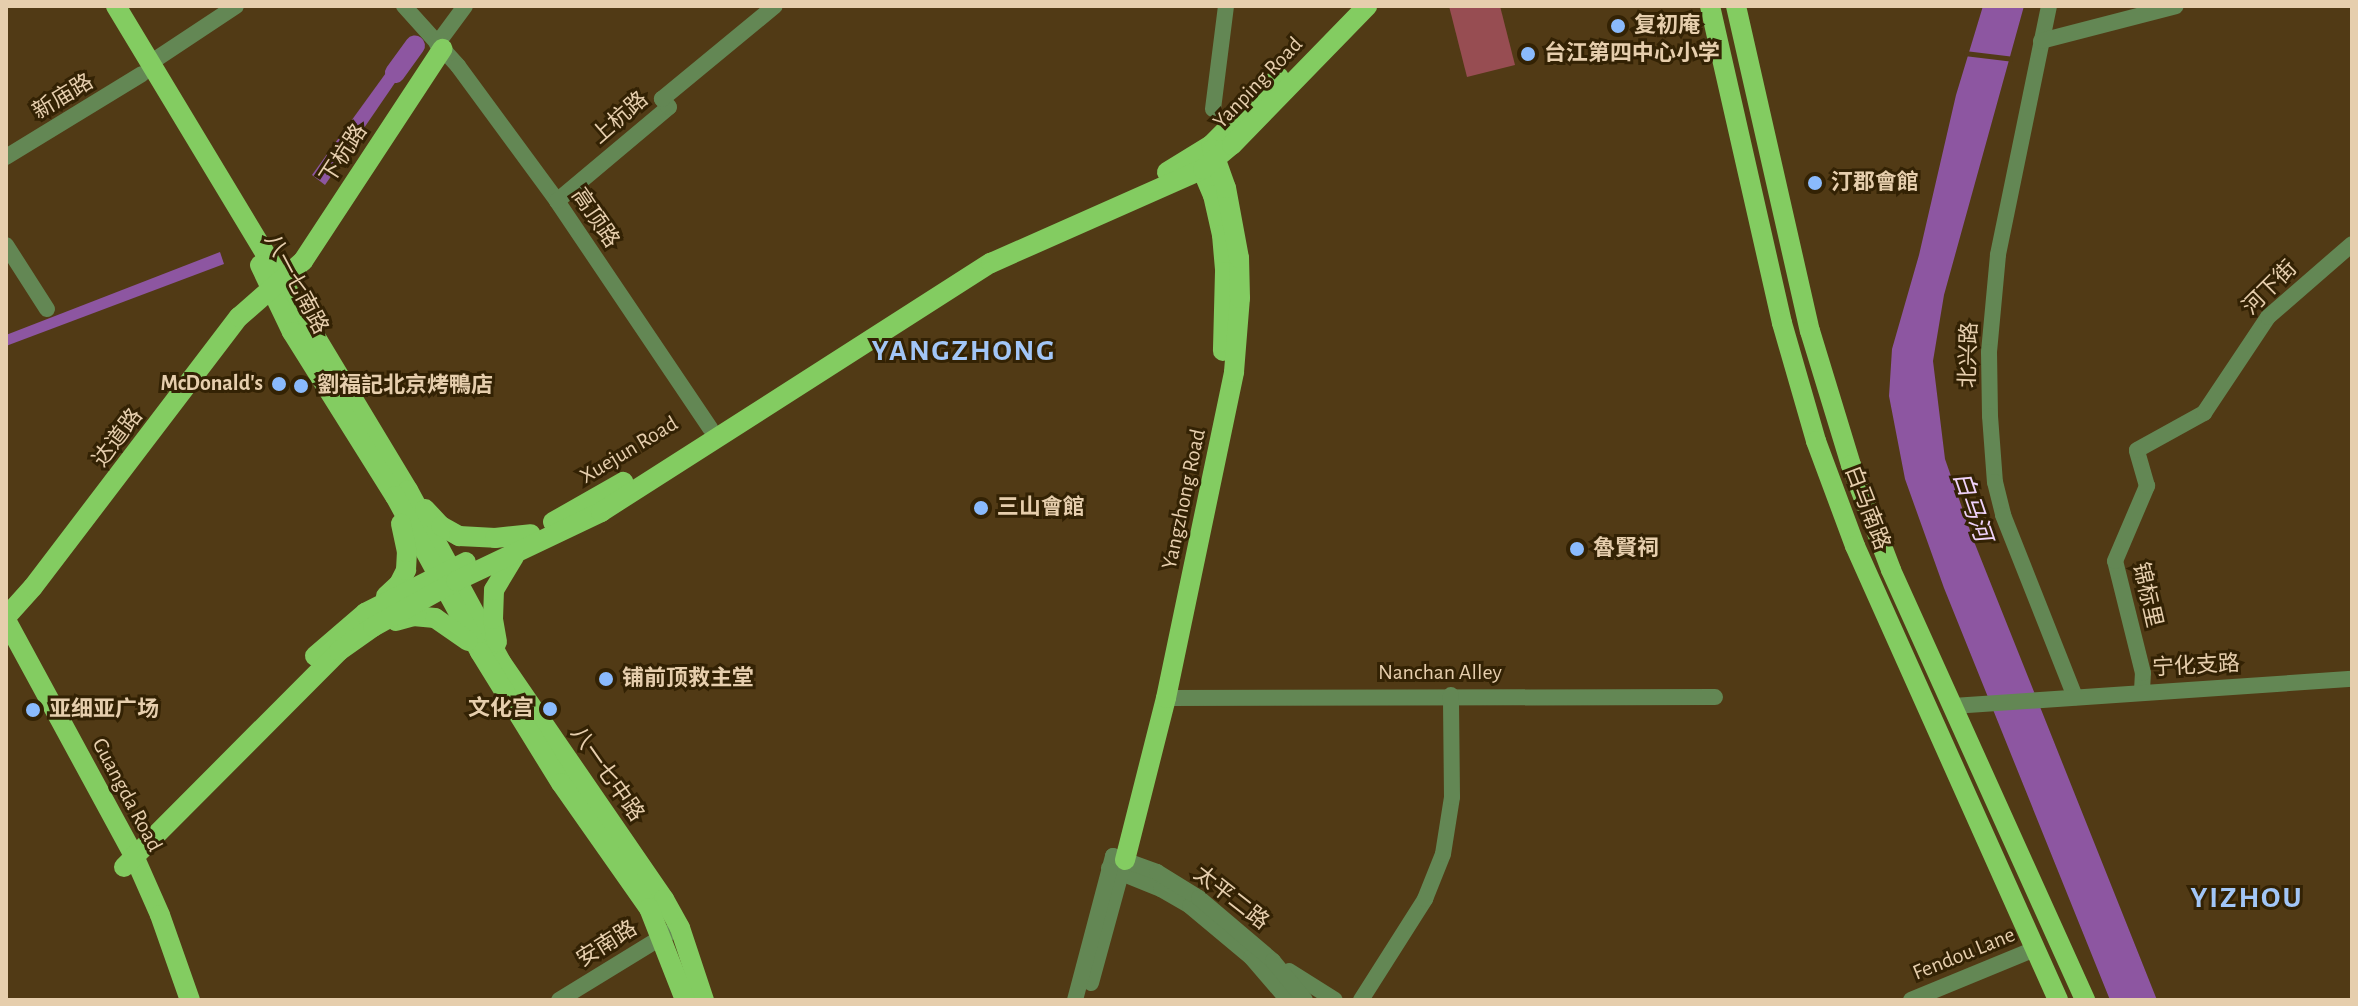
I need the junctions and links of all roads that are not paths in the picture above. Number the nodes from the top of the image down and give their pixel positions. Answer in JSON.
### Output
{"nodes":[{"id":1,"x":101,"y":6,"type":"edge"},
{"id":2,"x":116,"y":6,"type":"edge"},
{"id":3,"x":236,"y":6,"type":"edge"},
{"id":4,"x":404,"y":6,"type":"edge"},
{"id":5,"x":465,"y":6,"type":"edge"},
{"id":6,"x":775,"y":6,"type":"edge"},
{"id":7,"x":1226,"y":6,"type":"edge"},
{"id":8,"x":1350,"y":6,"type":"edge"},
{"id":9,"x":1367,"y":6,"type":"edge"},
{"id":10,"x":1710,"y":6,"type":"edge"},
{"id":11,"x":1736,"y":6,"type":"edge"},
{"id":12,"x":2049,"y":6,"type":"edge"},
{"id":13,"x":2176,"y":6,"type":"edge"},
{"id":14,"x":2041,"y":41,"type":"junction"},
{"id":15,"x":437,"y":44,"type":"junction"},
{"id":16,"x":146,"y":69,"type":"junction"},
{"id":17,"x":1213,"y":109,"type":"dead end"},
{"id":18,"x":6,"y":157,"type":"edge"},
{"id":19,"x":1207,"y":157,"type":"junction"},
{"id":20,"x":557,"y":201,"type":"junction"},
{"id":21,"x":2352,"y":244,"type":"edge"},
{"id":22,"x":6,"y":245,"type":"edge"},
{"id":23,"x":274,"y":281,"type":"junction"},
{"id":24,"x":47,"y":309,"type":"dead end"},
{"id":25,"x":2204,"y":413,"type":"joint"},
{"id":26,"x":710,"y":428,"type":"junction"},
{"id":27,"x":401,"y":493,"type":"junction"},
{"id":28,"x":531,"y":534,"type":"junction"},
{"id":29,"x":517,"y":553,"type":"junction"},
{"id":30,"x":446,"y":578,"type":"junction"},
{"id":31,"x":6,"y":603,"type":"edge"},
{"id":32,"x":6,"y":618,"type":"edge"},
{"id":33,"x":369,"y":620,"type":"junction"},
{"id":34,"x":6,"y":647,"type":"edge"},
{"id":35,"x":480,"y":652,"type":"junction"},
{"id":36,"x":501,"y":662,"type":"junction"},
{"id":37,"x":2352,"y":679,"type":"edge"},
{"id":38,"x":2142,"y":691,"type":"junction"},
{"id":39,"x":1451,"y":695,"type":"junction"},
{"id":40,"x":1715,"y":697,"type":"dead end"},
{"id":41,"x":2075,"y":697,"type":"junction"},
{"id":42,"x":1166,"y":698,"type":"junction"},
{"id":43,"x":1953,"y":706,"type":"junction"},
{"id":44,"x":126,"y":856,"type":"junction"},
{"id":45,"x":1117,"y":864,"type":"junction"},
{"id":46,"x":671,"y":932,"type":"junction"},
{"id":47,"x":2035,"y":949,"type":"junction"},
{"id":48,"x":1273,"y":961,"type":"junction"},
{"id":49,"x":177,"y":1000,"type":"edge"},
{"id":50,"x":190,"y":1000,"type":"edge"},
{"id":51,"x":559,"y":1000,"type":"edge"},
{"id":52,"x":685,"y":1000,"type":"edge"},
{"id":53,"x":704,"y":1000,"type":"edge"},
{"id":54,"x":1075,"y":1000,"type":"edge"},
{"id":55,"x":1087,"y":1000,"type":"edge"},
{"id":56,"x":1288,"y":1000,"type":"edge"},
{"id":57,"x":1305,"y":1000,"type":"edge"},
{"id":58,"x":1335,"y":1000,"type":"edge"},
{"id":59,"x":1361,"y":1000,"type":"edge"},
{"id":60,"x":1911,"y":1000,"type":"edge"},
{"id":61,"x":2058,"y":1000,"type":"edge"},
{"id":62,"x":2085,"y":1000,"type":"edge"}],
"edges":[{"from":1,"to":16,"type":"main road","name":"八一七南路"},
{"from":2,"to":16,"type":"main road","name":"八一七南路"},
{"from":3,"to":16,"type":"street","name":"新庙路"},
{"from":4,"to":15,"type":"street","name":"高顶路"},
{"from":5,"to":15,"type":"street"},
{"from":6,"to":20,"type":"street","name":"上杭路"},
{"from":7,"to":17,"type":"street"},
{"from":8,"to":19,"type":"main road","name":"Yanping Road"},
{"from":9,"to":19,"type":"main road","name":"Yanping Road"},
{"from":10,"to":47,"type":"main road","name":"白马南路"},
{"from":11,"to":43,"type":"main road"},
{"from":12,"to":14,"type":"street","name":"北兴路"},
{"from":13,"to":14,"type":"street"},
{"from":14,"to":41,"type":"street","name":"北兴路"},
{"from":15,"to":20,"type":"street","name":"高顶路"},
{"from":15,"to":23,"type":"main road","name":"下杭路"},
{"from":16,"to":18,"type":"street","name":"新庙路"},
{"from":16,"to":23,"type":"main road","name":"八一七南路"},
{"from":19,"to":26,"type":"main road","name":"Xuejun Road"},
{"from":19,"to":29,"type":"main road","name":"Xuejun Road"},
{"from":19,"to":42,"type":"main road","name":"Yangzhong Road"},
{"from":19,"to":45,"type":"main road","name":"Yangzhong Road"},
{"from":20,"to":26,"type":"street","name":"高顶路"},
{"from":21,"to":25,"type":"street","name":"河下街"},
{"from":22,"to":24,"type":"street"},
{"from":23,"to":27,"type":"main road","name":"八一七南路"},
{"from":23,"to":31,"type":"main road"},
{"from":23,"to":32,"type":"main road","name":"达道路"},
{"from":25,"to":38,"type":"street","name":"锦标里"},
{"from":26,"to":28,"type":"main road","name":"Xuejun Road"},
{"from":27,"to":28,"type":"main road"},
{"from":27,"to":30,"type":"main road","name":"八一七南路"},
{"from":27,"to":33,"type":"main road"},
{"from":28,"to":30,"type":"main road","name":"Xuejun Road"},
{"from":29,"to":30,"type":"main road","name":"Xuejun Road"},
{"from":29,"to":36,"type":"main road"},
{"from":30,"to":33,"type":"main road","name":"Xuejun Road"},
{"from":30,"to":35,"type":"main road","name":"八一七中路"},
{"from":30,"to":36,"type":"main road","name":"八一七中路"},
{"from":32,"to":44,"type":"main road","name":"Guangda Road"},
{"from":33,"to":35,"type":"main road"},
{"from":33,"to":44,"type":"main road","name":"Xuejun Road"},
{"from":34,"to":44,"type":"main road","name":"Guangda Road"},
{"from":35,"to":46,"type":"main road","name":"八一七中路"},
{"from":36,"to":46,"type":"main road","name":"八一七中路"},
{"from":37,"to":38,"type":"street","name":"宁化支路"},
{"from":38,"to":41,"type":"street","name":"宁化支路"},
{"from":39,"to":40,"type":"street","name":"Nanchan Alley"},
{"from":39,"to":42,"type":"street","name":"Nanchan Alley"},
{"from":39,"to":59,"type":"street"},
{"from":41,"to":43,"type":"street","name":"宁化支路"},
{"from":42,"to":45,"type":"main road","name":"Yangzhong Road"},
{"from":43,"to":62,"type":"main road"},
{"from":44,"to":49,"type":"main road","name":"Guangda Road"},
{"from":44,"to":50,"type":"main road","name":"Guangda Road"},
{"from":45,"to":48,"type":"street","name":"太平二路"},
{"from":45,"to":54,"type":"street"},
{"from":45,"to":55,"type":"street"},
{"from":45,"to":56,"type":"street","name":"太平二路"},
{"from":46,"to":51,"type":"street","name":"安南路"},
{"from":46,"to":52,"type":"main road","name":"八一七中路"},
{"from":46,"to":53,"type":"main road","name":"八一七中路"},
{"from":47,"to":60,"type":"street","name":"Fendou Lane"},
{"from":47,"to":61,"type":"main road","name":"白马南路"},
{"from":48,"to":57,"type":"street","name":"太平二路"},
{"from":48,"to":58,"type":"street"}]}
